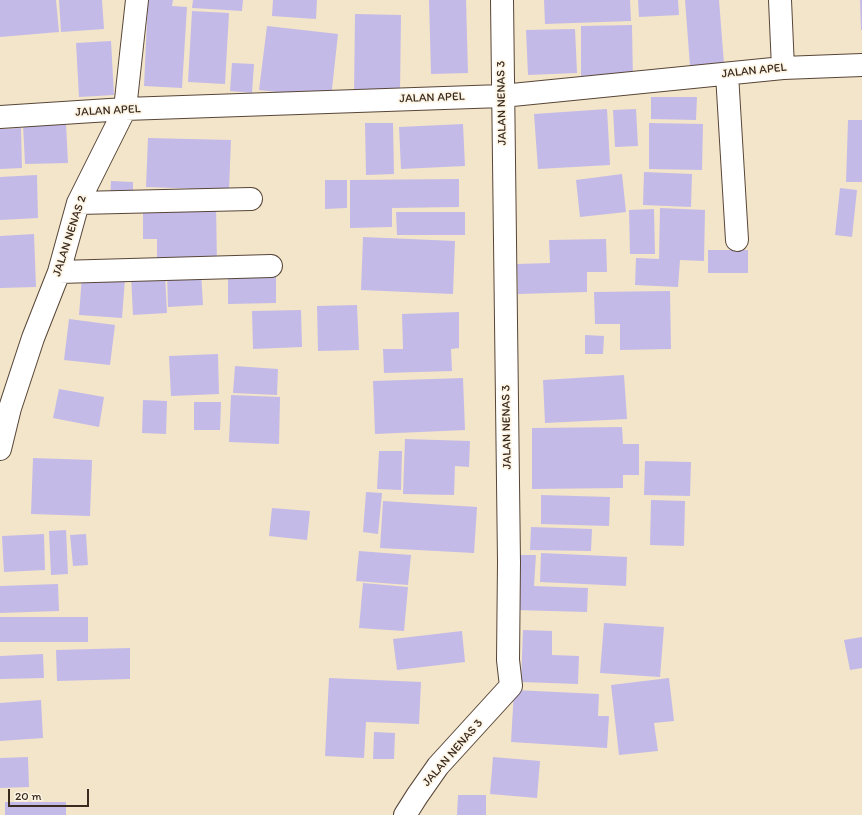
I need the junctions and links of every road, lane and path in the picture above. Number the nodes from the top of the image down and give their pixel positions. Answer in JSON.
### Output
{"nodes":[{"id":1,"x":137,"y":0,"type":"edge"},
{"id":2,"x":502,"y":0,"type":"edge"},
{"id":3,"x":780,"y":0,"type":"edge"},
{"id":4,"x":862,"y":65,"type":"edge"},
{"id":5,"x":783,"y":68,"type":"junction"},
{"id":6,"x":727,"y":74,"type":"junction"},
{"id":7,"x":502,"y":96,"type":"junction"},
{"id":8,"x":125,"y":110,"type":"junction"},
{"id":9,"x":0,"y":117,"type":"edge"},
{"id":10,"x":251,"y":199,"type":"dead end"},
{"id":11,"x":78,"y":203,"type":"junction"},
{"id":12,"x":737,"y":240,"type":"dead end"},
{"id":13,"x":271,"y":266,"type":"dead end"},
{"id":14,"x":59,"y":272,"type":"junction"},
{"id":15,"x":0,"y":449,"type":"edge"},
{"id":16,"x":405,"y":815,"type":"edge"}],
"edges":[{"from":1,"to":8,"type":"street","name":"JALAN NENAS 2"},
{"from":2,"to":7,"type":"street","name":"JALAN NENAS 3"},
{"from":3,"to":5,"type":"street"},
{"from":4,"to":5,"type":"street","name":"JALAN APEL"},
{"from":5,"to":6,"type":"street","name":"JALAN APEL"},
{"from":6,"to":7,"type":"street","name":"JALAN APEL"},
{"from":6,"to":12,"type":"street"},
{"from":7,"to":8,"type":"street","name":"JALAN APEL"},
{"from":7,"to":16,"type":"street","name":"JALAN NENAS 3"},
{"from":8,"to":9,"type":"street","name":"JALAN APEL"},
{"from":8,"to":11,"type":"street","name":"JALAN NENAS 2"},
{"from":10,"to":11,"type":"street"},
{"from":11,"to":14,"type":"street","name":"JALAN NENAS 2"},
{"from":13,"to":14,"type":"street"},
{"from":14,"to":15,"type":"street","name":"JALAN NENAS 2"}]}
